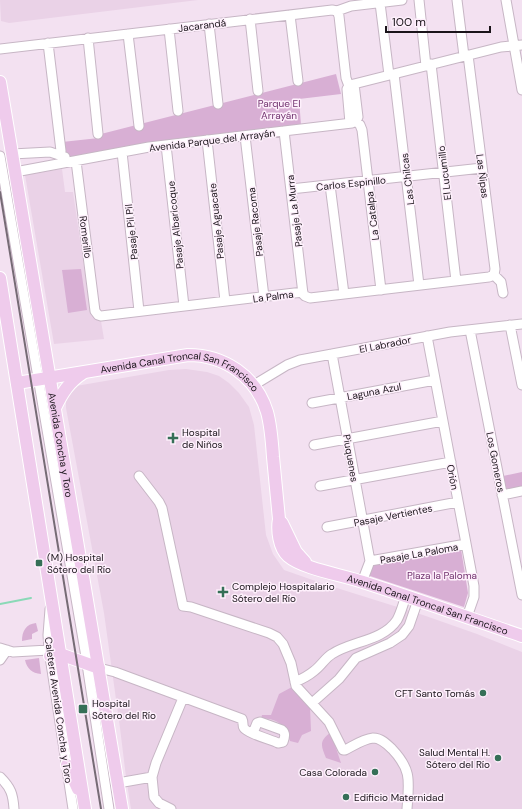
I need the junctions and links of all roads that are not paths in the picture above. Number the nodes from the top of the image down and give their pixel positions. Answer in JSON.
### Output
{"nodes":[{"id":1,"x":402,"y":0,"type":"edge"},
{"id":2,"x":418,"y":0,"type":"edge"},
{"id":3,"x":457,"y":0,"type":"edge"},
{"id":4,"x":506,"y":0,"type":"edge"},
{"id":5,"x":380,"y":3,"type":"junction"},
{"id":6,"x":337,"y":11,"type":"junction"},
{"id":7,"x":290,"y":15,"type":"junction"},
{"id":8,"x":250,"y":20,"type":"junction"},
{"id":9,"x":209,"y":24,"type":"junction"},
{"id":10,"x":522,"y":28,"type":"edge"},
{"id":11,"x":169,"y":29,"type":"junction"},
{"id":12,"x":512,"y":29,"type":"junction"},
{"id":13,"x":128,"y":34,"type":"junction"},
{"id":14,"x":88,"y":38,"type":"junction"},
{"id":15,"x":48,"y":43,"type":"junction"},
{"id":16,"x":518,"y":45,"type":"edge"},
{"id":17,"x":0,"y":49,"type":"edge"},
{"id":18,"x":466,"y":56,"type":"junction"},
{"id":19,"x":429,"y":65,"type":"junction"},
{"id":20,"x":391,"y":74,"type":"junction"},
{"id":21,"x":298,"y":81,"type":"dead end"},
{"id":22,"x":0,"y":82,"type":"edge"},
{"id":23,"x":0,"y":85,"type":"edge"},
{"id":24,"x":352,"y":85,"type":"junction"},
{"id":25,"x":522,"y":90,"type":"edge"},
{"id":26,"x":258,"y":91,"type":"dead end"},
{"id":27,"x":218,"y":104,"type":"dead end"},
{"id":28,"x":3,"y":111,"type":"edge"},
{"id":29,"x":178,"y":111,"type":"dead end"},
{"id":30,"x":353,"y":122,"type":"junction"},
{"id":31,"x":139,"y":126,"type":"dead end"},
{"id":32,"x":284,"y":131,"type":"junction"},
{"id":33,"x":98,"y":134,"type":"dead end"},
{"id":34,"x":245,"y":136,"type":"junction"},
{"id":35,"x":207,"y":140,"type":"junction"},
{"id":36,"x":166,"y":145,"type":"junction"},
{"id":37,"x":122,"y":152,"type":"junction"},
{"id":38,"x":12,"y":154,"type":"junction"},
{"id":39,"x":60,"y":154,"type":"junction"},
{"id":40,"x":0,"y":156,"type":"edge"},
{"id":41,"x":76,"y":161,"type":"junction"},
{"id":42,"x":482,"y":168,"type":"junction"},
{"id":43,"x":15,"y":172,"type":"junction"},
{"id":44,"x":444,"y":172,"type":"junction"},
{"id":45,"x":406,"y":176,"type":"junction"},
{"id":46,"x":368,"y":181,"type":"junction"},
{"id":47,"x":330,"y":185,"type":"junction"},
{"id":48,"x":291,"y":189,"type":"junction"},
{"id":49,"x":494,"y":275,"type":"junction"},
{"id":50,"x":0,"y":278,"type":"edge"},
{"id":51,"x":456,"y":281,"type":"junction"},
{"id":52,"x":419,"y":285,"type":"junction"},
{"id":53,"x":381,"y":290,"type":"junction"},
{"id":54,"x":303,"y":292,"type":"junction"},
{"id":55,"x":503,"y":293,"type":"dead end"},
{"id":56,"x":263,"y":294,"type":"junction"},
{"id":57,"x":344,"y":294,"type":"junction"},
{"id":58,"x":225,"y":301,"type":"junction"},
{"id":59,"x":184,"y":306,"type":"junction"},
{"id":60,"x":139,"y":311,"type":"junction"},
{"id":61,"x":96,"y":314,"type":"joint"},
{"id":62,"x":522,"y":324,"type":"edge"},
{"id":63,"x":510,"y":325,"type":"junction"},
{"id":64,"x":470,"y":330,"type":"junction"},
{"id":65,"x":427,"y":336,"type":"junction"},
{"id":66,"x":332,"y":354,"type":"junction"},
{"id":67,"x":84,"y":372,"type":"junction"},
{"id":68,"x":44,"y":379,"type":"junction"},
{"id":69,"x":435,"y":380,"type":"junction"},
{"id":70,"x":17,"y":383,"type":"junction"},
{"id":71,"x":254,"y":385,"type":"junction"},
{"id":72,"x":522,"y":385,"type":"edge"},
{"id":73,"x":340,"y":398,"type":"junction"},
{"id":74,"x":312,"y":403,"type":"dead end"},
{"id":75,"x":55,"y":408,"type":"junction"},
{"id":76,"x":443,"y":421,"type":"junction"},
{"id":77,"x":347,"y":439,"type":"junction"},
{"id":78,"x":314,"y":445,"type":"dead end"},
{"id":79,"x":451,"y":462,"type":"junction"},
{"id":80,"x":139,"y":476,"type":"dead end"},
{"id":81,"x":355,"y":480,"type":"junction"},
{"id":82,"x":320,"y":486,"type":"dead end"},
{"id":83,"x":522,"y":491,"type":"edge"},
{"id":84,"x":502,"y":495,"type":"junction"},
{"id":85,"x":458,"y":502,"type":"junction"},
{"id":86,"x":362,"y":521,"type":"junction"},
{"id":87,"x":327,"y":527,"type":"dead end"},
{"id":88,"x":466,"y":544,"type":"junction"},
{"id":89,"x":370,"y":562,"type":"junction"},
{"id":90,"x":362,"y":582,"type":"junction"},
{"id":91,"x":522,"y":595,"type":"edge"},
{"id":92,"x":406,"y":596,"type":"junction"},
{"id":93,"x":418,"y":600,"type":"junction"},
{"id":94,"x":467,"y":617,"type":"junction"},
{"id":95,"x":522,"y":636,"type":"edge"},
{"id":96,"x":3,"y":649,"type":"edge"},
{"id":97,"x":53,"y":653,"type":"junction"},
{"id":98,"x":0,"y":660,"type":"edge"},
{"id":99,"x":86,"y":663,"type":"junction"},
{"id":100,"x":99,"y":668,"type":"junction"},
{"id":101,"x":295,"y":682,"type":"junction"},
{"id":102,"x":183,"y":698,"type":"junction"},
{"id":103,"x":312,"y":703,"type":"junction"},
{"id":104,"x":253,"y":733,"type":"dead end"},
{"id":105,"x":67,"y":765,"type":"junction"},
{"id":106,"x":0,"y":777,"type":"edge"},
{"id":107,"x":152,"y":777,"type":"junction"},
{"id":108,"x":118,"y":783,"type":"junction"},
{"id":109,"x":84,"y":804,"type":"edge"},
{"id":110,"x":14,"y":809,"type":"edge"},
{"id":111,"x":73,"y":809,"type":"edge"},
{"id":112,"x":109,"y":809,"type":"edge"},
{"id":113,"x":122,"y":809,"type":"edge"},
{"id":114,"x":170,"y":809,"type":"edge"},
{"id":115,"x":407,"y":809,"type":"edge"}],
"edges":[{"from":1,"to":5,"type":"street","name":"Jacarandá"},
{"from":2,"to":19,"type":"street","name":"El Lucumillo"},
{"from":3,"to":18,"type":"street","name":"Las Ñipas"},
{"from":4,"to":12,"type":"street"},
{"from":5,"to":6,"type":"street","name":"Jacarandá"},
{"from":5,"to":20,"type":"street","name":"Las Chilcas"},
{"from":6,"to":7,"type":"street","name":"Jacarandá"},
{"from":6,"to":24,"type":"street"},
{"from":7,"to":8,"type":"street","name":"Jacarandá"},
{"from":7,"to":21,"type":"street"},
{"from":8,"to":9,"type":"street","name":"Jacarandá"},
{"from":8,"to":26,"type":"street"},
{"from":9,"to":11,"type":"street","name":"Jacarandá"},
{"from":9,"to":27,"type":"street"},
{"from":10,"to":12,"type":"street"},
{"from":11,"to":13,"type":"street","name":"Jacarandá"},
{"from":11,"to":29,"type":"street"},
{"from":12,"to":16,"type":"street"},
{"from":13,"to":14,"type":"street","name":"Jacarandá"},
{"from":13,"to":31,"type":"street"},
{"from":14,"to":15,"type":"street","name":"Jacarandá"},
{"from":14,"to":33,"type":"street"},
{"from":15,"to":17,"type":"street","name":"Jacarandá"},
{"from":15,"to":39,"type":"street"},
{"from":16,"to":18,"type":"street"},
{"from":16,"to":25,"type":"street"},
{"from":18,"to":19,"type":"street"},
{"from":18,"to":42,"type":"street","name":"Las Ñipas"},
{"from":19,"to":20,"type":"street"},
{"from":19,"to":44,"type":"street","name":"El Lucumillo"},
{"from":20,"to":24,"type":"street"},
{"from":20,"to":45,"type":"street","name":"Las Chilcas"},
{"from":22,"to":23,"type":"main road","name":"Avenida Concha y Toro"},
{"from":23,"to":28,"type":"main road","name":"Avenida Concha y Toro"},
{"from":24,"to":30,"type":"street"},
{"from":28,"to":38,"type":"main road","name":"Avenida Concha y Toro"},
{"from":30,"to":32,"type":"street","name":"Avenida Parque del Arrayán"},
{"from":30,"to":46,"type":"street","name":"La Catalpa"},
{"from":32,"to":34,"type":"street","name":"Avenida Parque del Arrayán"},
{"from":32,"to":48,"type":"street","name":"Pasaje La Murra"},
{"from":34,"to":35,"type":"street","name":"Avenida Parque del Arrayán"},
{"from":34,"to":56,"type":"street","name":"Pasaje Racoma"},
{"from":35,"to":36,"type":"street","name":"Avenida Parque del Arrayán"},
{"from":35,"to":58,"type":"street","name":"Pasaje Aguacate"},
{"from":36,"to":37,"type":"street","name":"Avenida Parque del Arrayán"},
{"from":36,"to":59,"type":"street","name":"Pasaje Albaricoque"},
{"from":37,"to":41,"type":"street","name":"Avenida Parque del Arrayán"},
{"from":37,"to":60,"type":"street","name":"Pasaje Pil Pil"},
{"from":38,"to":39,"type":"street"},
{"from":38,"to":43,"type":"main road","name":"Avenida Concha y Toro"},
{"from":39,"to":41,"type":"street"},
{"from":40,"to":68,"type":"street"},
{"from":41,"to":43,"type":"street","name":"Avenida Parque del Arrayán"},
{"from":41,"to":61,"type":"street","name":"Romerillo"},
{"from":42,"to":44,"type":"street","name":"Carlos Espinillo"},
{"from":42,"to":49,"type":"street","name":"Las Ñipas"},
{"from":43,"to":68,"type":"main road","name":"Avenida Concha y Toro"},
{"from":44,"to":45,"type":"street","name":"Carlos Espinillo"},
{"from":44,"to":51,"type":"street","name":"El Lucumillo"},
{"from":45,"to":46,"type":"street","name":"Carlos Espinillo"},
{"from":45,"to":52,"type":"street","name":"Las Chilcas"},
{"from":46,"to":47,"type":"street","name":"Carlos Espinillo"},
{"from":46,"to":53,"type":"street","name":"La Catalpa"},
{"from":47,"to":48,"type":"street","name":"Carlos Espinillo"},
{"from":47,"to":57,"type":"street"},
{"from":48,"to":54,"type":"street","name":"Pasaje La Murra"},
{"from":49,"to":51,"type":"street","name":"La Palma"},
{"from":49,"to":55,"type":"street","name":"Las Ñipas"},
{"from":50,"to":70,"type":"main road"},
{"from":51,"to":52,"type":"street","name":"La Palma"},
{"from":52,"to":53,"type":"street","name":"La Palma"},
{"from":53,"to":57,"type":"street","name":"La Palma"},
{"from":54,"to":56,"type":"street","name":"La Palma"},
{"from":54,"to":57,"type":"street","name":"La Palma"},
{"from":56,"to":58,"type":"street","name":"La Palma"},
{"from":58,"to":59,"type":"street","name":"La Palma"},
{"from":59,"to":60,"type":"street","name":"La Palma"},
{"from":60,"to":61,"type":"street","name":"La Palma"},
{"from":62,"to":63,"type":"street","name":"El Labrador"},
{"from":63,"to":64,"type":"street","name":"El Labrador"},
{"from":63,"to":72,"type":"street"},
{"from":64,"to":65,"type":"street","name":"El Labrador"},
{"from":64,"to":84,"type":"street","name":"Los Gomeros"},
{"from":65,"to":66,"type":"street","name":"El Labrador"},
{"from":65,"to":69,"type":"street","name":"Orión"},
{"from":66,"to":71,"type":"street","name":"El Labrador"},
{"from":66,"to":73,"type":"street","name":"Piuquenes"},
{"from":67,"to":68,"type":"main road","name":"Avenida Canal Troncal San Francisco"},
{"from":67,"to":71,"type":"main road","name":"Avenida Canal Troncal San Francisco"},
{"from":67,"to":75,"type":"main road"},
{"from":68,"to":70,"type":"main road","name":"Avenida Canal Troncal San Francisco"},
{"from":68,"to":75,"type":"main road","name":"Avenida Concha y Toro"},
{"from":68,"to":99,"type":"street"},
{"from":69,"to":73,"type":"street","name":"Laguna Azul"},
{"from":69,"to":76,"type":"street","name":"Orión"},
{"from":70,"to":97,"type":"main road"},
{"from":71,"to":90,"type":"main road","name":"Avenida Canal Troncal San Francisco"},
{"from":73,"to":74,"type":"street","name":"Laguna Azul"},
{"from":73,"to":77,"type":"street","name":"Piuquenes"},
{"from":75,"to":100,"type":"main road","name":"Avenida Concha y Toro"},
{"from":76,"to":77,"type":"street"},
{"from":76,"to":79,"type":"street","name":"Orión"},
{"from":77,"to":78,"type":"street"},
{"from":77,"to":81,"type":"street","name":"Piuquenes"},
{"from":79,"to":81,"type":"street"},
{"from":79,"to":85,"type":"street","name":"Orión"},
{"from":80,"to":101,"type":"street"},
{"from":81,"to":82,"type":"street"},
{"from":81,"to":86,"type":"street","name":"Piuquenes"},
{"from":83,"to":84,"type":"street"},
{"from":84,"to":91,"type":"street","name":"Los Gomeros"},
{"from":85,"to":86,"type":"street","name":"Pasaje Vertientes"},
{"from":85,"to":88,"type":"street","name":"Orión"},
{"from":86,"to":87,"type":"street","name":"Pasaje Vertientes"},
{"from":86,"to":89,"type":"street","name":"Piuquenes"},
{"from":88,"to":89,"type":"street","name":"Pasaje La Paloma"},
{"from":88,"to":94,"type":"street","name":"Orión"},
{"from":89,"to":90,"type":"street","name":"Pasaje La Paloma"},
{"from":90,"to":92,"type":"main road","name":"Avenida Canal Troncal San Francisco"},
{"from":92,"to":93,"type":"main road","name":"Avenida Canal Troncal San Francisco"},
{"from":92,"to":101,"type":"street"},
{"from":93,"to":94,"type":"main road","name":"Avenida Canal Troncal San Francisco"},
{"from":93,"to":103,"type":"street"},
{"from":94,"to":95,"type":"main road","name":"Avenida Canal Troncal San Francisco"},
{"from":96,"to":97,"type":"street"},
{"from":96,"to":98,"type":"street"},
{"from":97,"to":99,"type":"main road"},
{"from":97,"to":105,"type":"street","name":"Caletera Avenida Concha y Toro"},
{"from":97,"to":109,"type":"main road"},
{"from":99,"to":100,"type":"main road"},
{"from":99,"to":112,"type":"street"},
{"from":100,"to":102,"type":"street"},
{"from":100,"to":108,"type":"main road","name":"Avenida Concha y Toro"},
{"from":101,"to":103,"type":"street"},
{"from":102,"to":104,"type":"street"},
{"from":102,"to":107,"type":"street"},
{"from":103,"to":115,"type":"street"},
{"from":105,"to":109,"type":"main road"},
{"from":105,"to":111,"type":"street","name":"Caletera Avenida Concha y Toro"},
{"from":106,"to":110,"type":"street"},
{"from":107,"to":108,"type":"street"},
{"from":107,"to":114,"type":"street"},
{"from":108,"to":113,"type":"main road","name":"Avenida Concha y Toro"}]}
